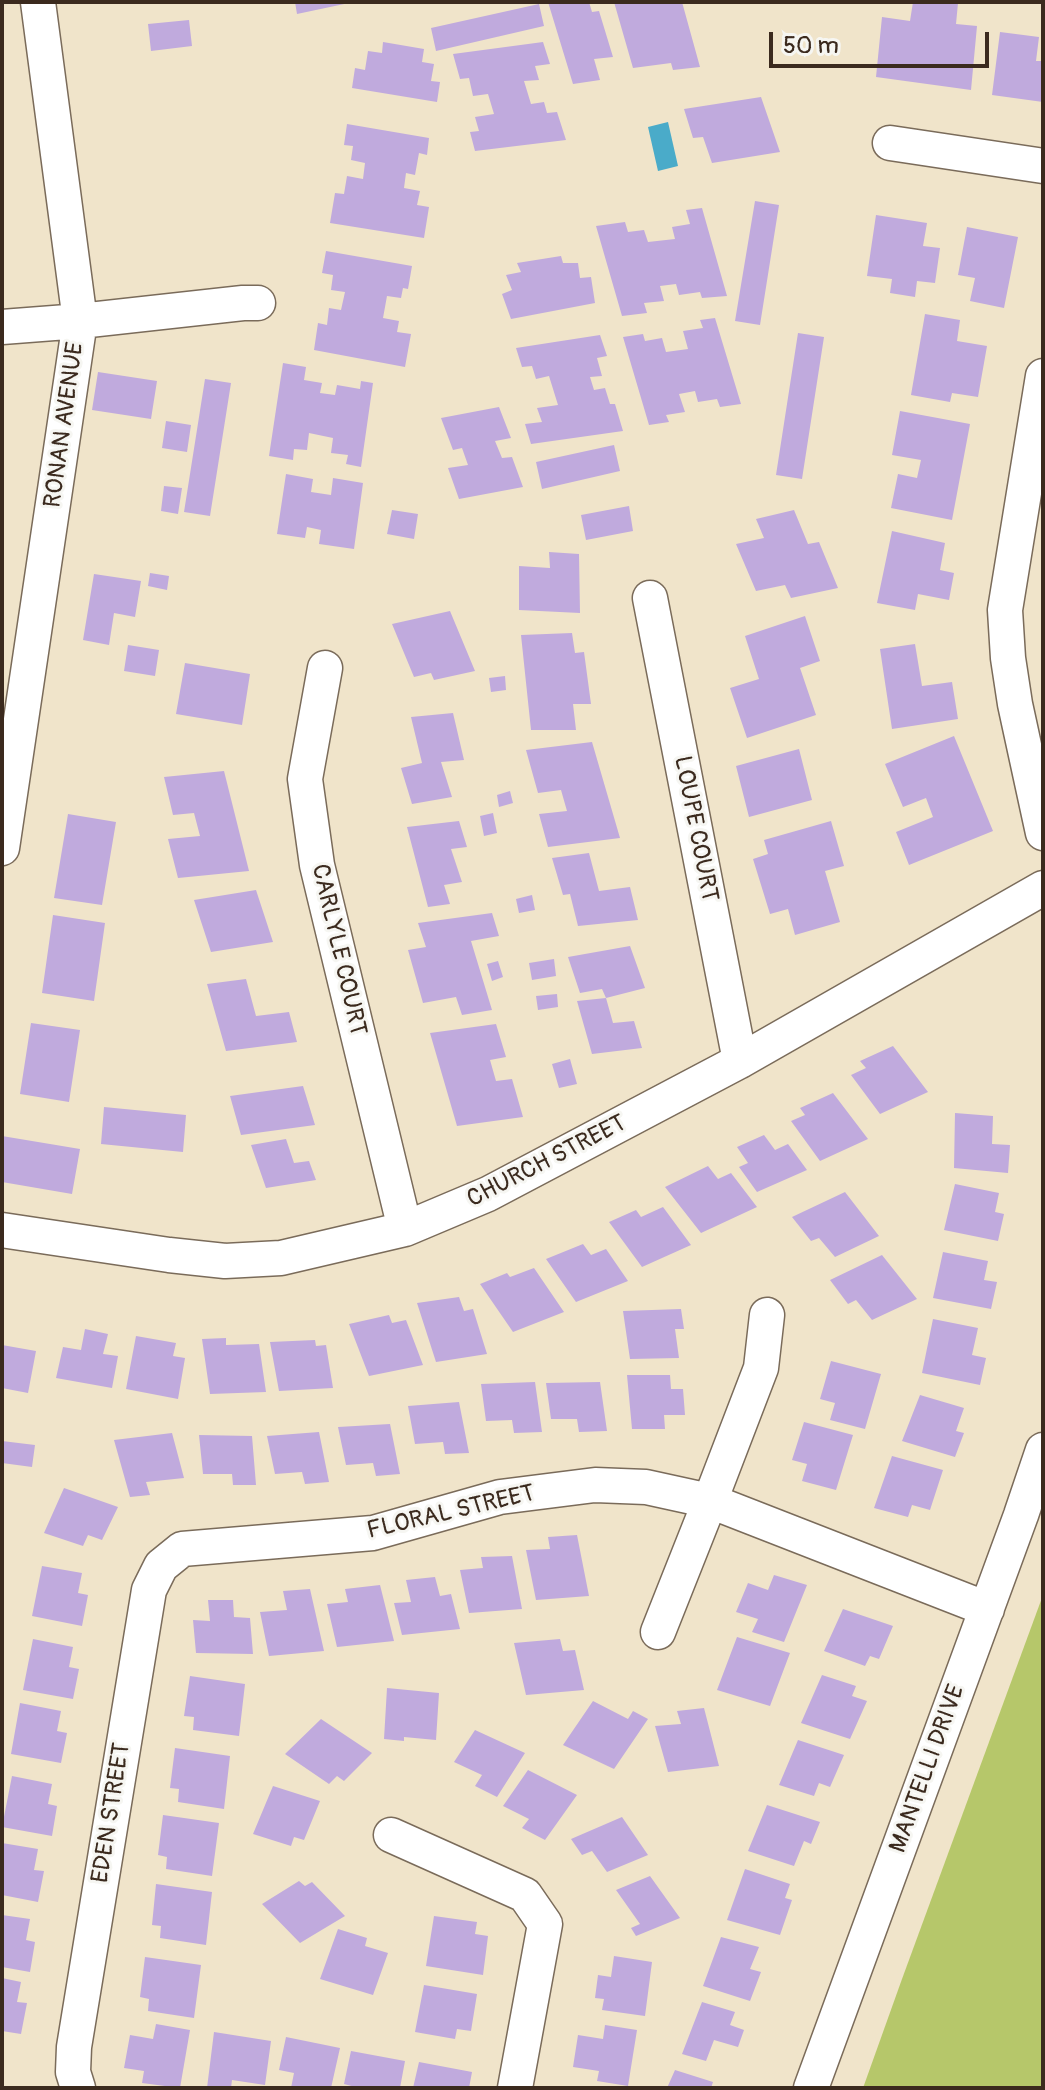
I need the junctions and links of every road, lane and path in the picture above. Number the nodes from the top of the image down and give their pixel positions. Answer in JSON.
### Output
{"nodes":[{"id":1,"x":38,"y":2,"type":"edge"},
{"id":2,"x":890,"y":143,"type":"dead end"},
{"id":3,"x":1043,"y":166,"type":"edge"},
{"id":4,"x":258,"y":303,"type":"dead end"},
{"id":5,"x":80,"y":321,"type":"junction"},
{"id":6,"x":2,"y":327,"type":"edge"},
{"id":7,"x":1043,"y":376,"type":"edge"},
{"id":8,"x":650,"y":598,"type":"dead end"},
{"id":9,"x":325,"y":668,"type":"dead end"},
{"id":10,"x":1043,"y":833,"type":"edge"},
{"id":11,"x":2,"y":848,"type":"edge"},
{"id":12,"x":1043,"y":888,"type":"edge"},
{"id":13,"x":740,"y":1061,"type":"junction"},
{"id":14,"x":405,"y":1229,"type":"junction"},
{"id":15,"x":2,"y":1230,"type":"edge"},
{"id":16,"x":767,"y":1315,"type":"dead end"},
{"id":17,"x":1043,"y":1450,"type":"edge"},
{"id":18,"x":710,"y":1501,"type":"junction"},
{"id":19,"x":182,"y":1549,"type":"joint"},
{"id":20,"x":987,"y":1609,"type":"junction"},
{"id":21,"x":658,"y":1632,"type":"dead end"},
{"id":22,"x":391,"y":1835,"type":"dead end"},
{"id":23,"x":78,"y":2088,"type":"edge"},
{"id":24,"x":515,"y":2088,"type":"edge"},
{"id":25,"x":811,"y":2088,"type":"edge"}],
"edges":[{"from":1,"to":5,"type":"street","name":"RONAN AVENUE"},
{"from":2,"to":3,"type":"street"},
{"from":4,"to":5,"type":"street"},
{"from":5,"to":6,"type":"street"},
{"from":5,"to":11,"type":"street","name":"RONAN AVENUE"},
{"from":7,"to":10,"type":"street"},
{"from":8,"to":13,"type":"street","name":"LOUPE COURT"},
{"from":9,"to":14,"type":"street","name":"CARLYLE COURT"},
{"from":12,"to":13,"type":"street","name":"CHURCH STREET"},
{"from":13,"to":14,"type":"street","name":"CHURCH STREET"},
{"from":14,"to":15,"type":"street","name":"CHURCH STREET"},
{"from":16,"to":18,"type":"street"},
{"from":17,"to":20,"type":"street","name":"MANTELLI DRIVE"},
{"from":18,"to":19,"type":"street","name":"FLORAL STREET"},
{"from":18,"to":20,"type":"street","name":"FLORAL STREET"},
{"from":18,"to":21,"type":"street"},
{"from":19,"to":23,"type":"street","name":"EDEN STREET"},
{"from":20,"to":25,"type":"street","name":"MANTELLI DRIVE"},
{"from":22,"to":24,"type":"street"}]}
